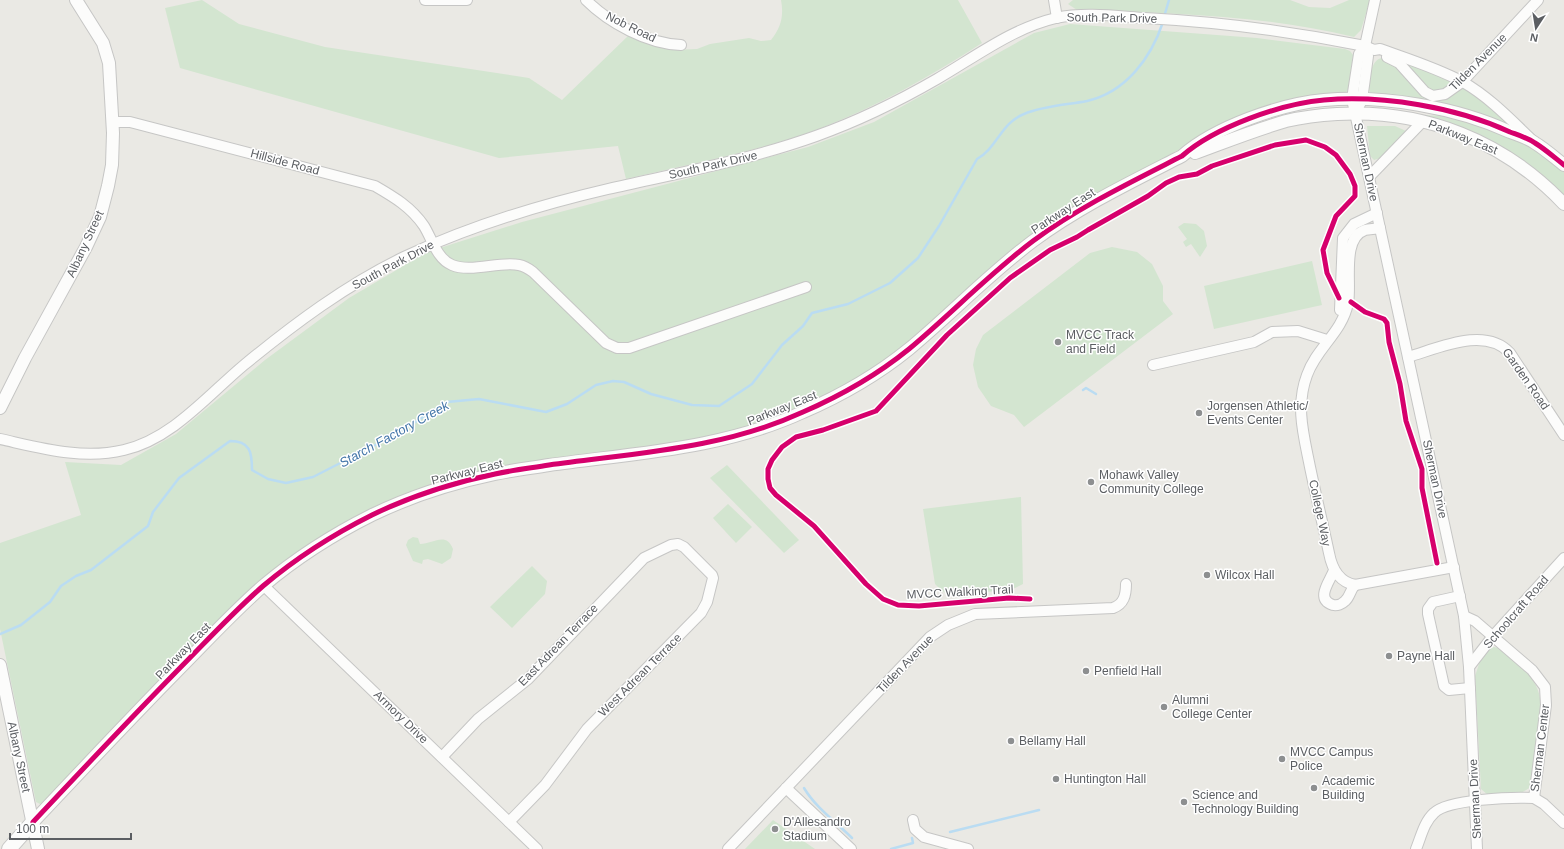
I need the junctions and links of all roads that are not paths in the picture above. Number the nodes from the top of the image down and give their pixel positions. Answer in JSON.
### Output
{"nodes":[{"id":1,"x":76,"y":0,"type":"edge"},
{"id":2,"x":425,"y":0,"type":"edge"},
{"id":3,"x":467,"y":0,"type":"edge"},
{"id":4,"x":586,"y":0,"type":"edge"},
{"id":5,"x":1054,"y":0,"type":"edge"},
{"id":6,"x":1375,"y":0,"type":"edge"},
{"id":7,"x":1538,"y":0,"type":"edge"},
{"id":8,"x":1057,"y":18,"type":"junction"},
{"id":9,"x":681,"y":45,"type":"dead end"},
{"id":10,"x":1370,"y":48,"type":"junction"},
{"id":11,"x":1462,"y":82,"type":"junction"},
{"id":12,"x":1357,"y":100,"type":"junction"},
{"id":13,"x":1356,"y":113,"type":"junction"},
{"id":14,"x":1423,"y":121,"type":"junction"},
{"id":15,"x":113,"y":122,"type":"junction"},
{"id":16,"x":1535,"y":142,"type":"junction"},
{"id":17,"x":1182,"y":156,"type":"junction"},
{"id":18,"x":1564,"y":165,"type":"edge"},
{"id":19,"x":1369,"y":177,"type":"junction"},
{"id":20,"x":1564,"y":204,"type":"edge"},
{"id":21,"x":1377,"y":213,"type":"junction"},
{"id":22,"x":1380,"y":228,"type":"junction"},
{"id":23,"x":433,"y":243,"type":"junction"},
{"id":24,"x":806,"y":287,"type":"dead end"},
{"id":25,"x":1329,"y":338,"type":"junction"},
{"id":26,"x":1408,"y":356,"type":"junction"},
{"id":27,"x":1153,"y":365,"type":"dead end"},
{"id":28,"x":0,"y":408,"type":"edge"},
{"id":29,"x":1564,"y":435,"type":"edge"},
{"id":30,"x":0,"y":439,"type":"edge"},
{"id":31,"x":656,"y":551,"type":"joint"},
{"id":32,"x":1564,"y":558,"type":"edge"},
{"id":33,"x":1454,"y":567,"type":"junction"},
{"id":34,"x":1334,"y":570,"type":"junction"},
{"id":35,"x":1126,"y":584,"type":"dead end"},
{"id":36,"x":264,"y":586,"type":"junction"},
{"id":37,"x":1355,"y":586,"type":"junction"},
{"id":38,"x":1460,"y":596,"type":"junction"},
{"id":39,"x":1464,"y":616,"type":"junction"},
{"id":40,"x":1493,"y":636,"type":"junction"},
{"id":41,"x":0,"y":665,"type":"edge"},
{"id":42,"x":1469,"y":667,"type":"junction"},
{"id":43,"x":1470,"y":688,"type":"junction"},
{"id":44,"x":442,"y":757,"type":"junction"},
{"id":45,"x":786,"y":788,"type":"junction"},
{"id":46,"x":1534,"y":798,"type":"junction"},
{"id":47,"x":1475,"y":801,"type":"junction"},
{"id":48,"x":913,"y":820,"type":"dead end"},
{"id":49,"x":33,"y":822,"type":"junction"},
{"id":50,"x":510,"y":822,"type":"junction"},
{"id":51,"x":1564,"y":823,"type":"edge"},
{"id":52,"x":9,"y":849,"type":"edge"},
{"id":53,"x":38,"y":849,"type":"edge"},
{"id":54,"x":537,"y":849,"type":"edge"},
{"id":55,"x":728,"y":849,"type":"edge"},
{"id":56,"x":851,"y":849,"type":"edge"},
{"id":57,"x":968,"y":849,"type":"edge"},
{"id":58,"x":1416,"y":849,"type":"edge"},
{"id":59,"x":1477,"y":849,"type":"edge"}],
"edges":[{"from":1,"to":15,"type":"street","name":"Albany Street"},
{"from":2,"to":3,"type":"street"},
{"from":4,"to":9,"type":"street","name":"Nob Road"},
{"from":5,"to":8,"type":"street"},
{"from":6,"to":10,"type":"street","name":"Sherman Drive"},
{"from":7,"to":11,"type":"street","name":"Tilden Avenue"},
{"from":8,"to":10,"type":"street","name":"South Park Drive"},
{"from":8,"to":23,"type":"street","name":"South Park Drive"},
{"from":10,"to":11,"type":"street","name":"South Park Drive"},
{"from":10,"to":11,"type":"street","name":"Tilden Avenue"},
{"from":10,"to":12,"type":"street","name":"Sherman Drive"},
{"from":11,"to":16,"type":"street","name":"Parkway East"},
{"from":12,"to":13,"type":"street","name":"Sherman Drive"},
{"from":12,"to":16,"type":"street","name":"Parkway East"},
{"from":12,"to":17,"type":"street","name":"Parkway East"},
{"from":13,"to":14,"type":"street","name":"Parkway East"},
{"from":13,"to":17,"type":"street","name":"Parkway East"},
{"from":13,"to":19,"type":"street","name":"Sherman Drive"},
{"from":14,"to":19,"type":"street"},
{"from":14,"to":20,"type":"street","name":"Parkway East"},
{"from":15,"to":23,"type":"street","name":"Hillside Road"},
{"from":15,"to":28,"type":"street","name":"Albany Street"},
{"from":16,"to":18,"type":"street","name":"Parkway East"},
{"from":17,"to":36,"type":"street","name":"Parkway East"},
{"from":19,"to":21,"type":"street","name":"Sherman Drive"},
{"from":21,"to":22,"type":"street","name":"Sherman Drive"},
{"from":21,"to":25,"type":"street","name":"College Way"},
{"from":22,"to":25,"type":"street","name":"College Way"},
{"from":22,"to":26,"type":"street","name":"Sherman Drive"},
{"from":23,"to":24,"type":"street","name":"Hillside Road"},
{"from":23,"to":30,"type":"street","name":"South Park Drive"},
{"from":25,"to":27,"type":"street"},
{"from":25,"to":34,"type":"street","name":"College Way"},
{"from":26,"to":29,"type":"street","name":"Garden Road"},
{"from":26,"to":33,"type":"street","name":"Sherman Drive"},
{"from":31,"to":44,"type":"street","name":"East Adrean Terrace"},
{"from":31,"to":50,"type":"street","name":"West Adrean Terrace"},
{"from":32,"to":40,"type":"street","name":"Schoolcraft Road"},
{"from":33,"to":37,"type":"street"},
{"from":33,"to":38,"type":"street","name":"Sherman Drive"},
{"from":34,"to":37,"type":"street"},
{"from":34,"to":37,"type":"street"},
{"from":35,"to":45,"type":"street","name":"Tilden Avenue"},
{"from":36,"to":44,"type":"street","name":"Armory Drive"},
{"from":36,"to":49,"type":"street","name":"Parkway East"},
{"from":38,"to":39,"type":"street","name":"Sherman Drive"},
{"from":38,"to":43,"type":"street"},
{"from":39,"to":40,"type":"street","name":"Sherman Center"},
{"from":39,"to":42,"type":"street","name":"Sherman Drive"},
{"from":40,"to":42,"type":"street","name":"Schoolcraft Road"},
{"from":40,"to":46,"type":"street","name":"Sherman Center"},
{"from":41,"to":49,"type":"street","name":"Albany Street"},
{"from":42,"to":43,"type":"street","name":"Sherman Drive"},
{"from":43,"to":47,"type":"street","name":"Sherman Drive"},
{"from":44,"to":50,"type":"street","name":"Armory Drive"},
{"from":45,"to":55,"type":"street","name":"Tilden Avenue"},
{"from":45,"to":56,"type":"street"},
{"from":46,"to":47,"type":"street"},
{"from":46,"to":51,"type":"street"},
{"from":47,"to":58,"type":"street"},
{"from":47,"to":59,"type":"street","name":"Sherman Drive"},
{"from":48,"to":57,"type":"street"},
{"from":49,"to":52,"type":"main road"},
{"from":49,"to":53,"type":"street","name":"Albany Street"},
{"from":50,"to":54,"type":"street","name":"Armory Drive"}]}
